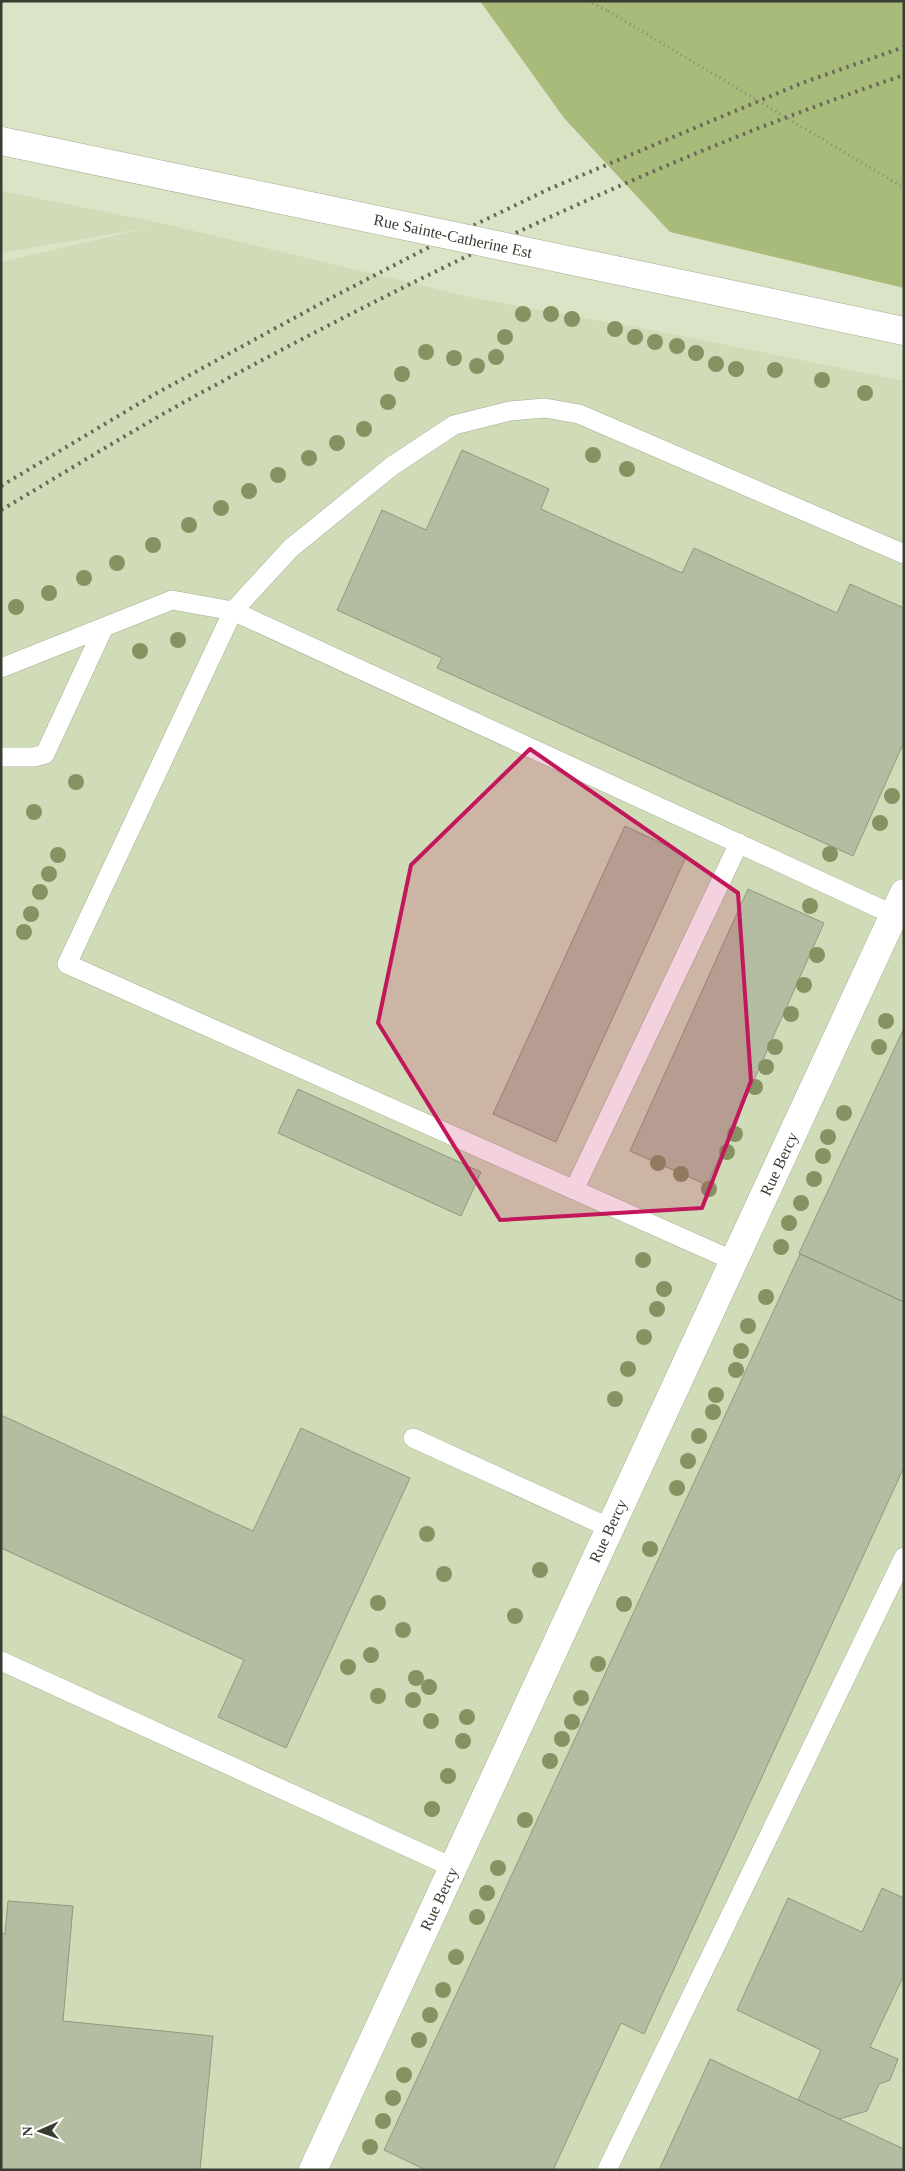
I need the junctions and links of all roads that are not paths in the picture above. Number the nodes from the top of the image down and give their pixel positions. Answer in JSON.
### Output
{"nodes":[{"id":1,"x":1,"y":142,"type":"edge"},
{"id":2,"x":904,"y":331,"type":"edge"},
{"id":3,"x":904,"y":554,"type":"edge"},
{"id":4,"x":233,"y":611,"type":"junction"},
{"id":5,"x":104,"y":627,"type":"junction"},
{"id":6,"x":1,"y":668,"type":"edge"},
{"id":7,"x":1,"y":757,"type":"edge"},
{"id":8,"x":739,"y":843,"type":"junction"},
{"id":9,"x":899,"y":904,"type":"edge"},
{"id":10,"x":574,"y":1190,"type":"junction"},
{"id":11,"x":734,"y":1261,"type":"junction"},
{"id":12,"x":413,"y":1438,"type":"dead end"},
{"id":13,"x":610,"y":1528,"type":"junction"},
{"id":14,"x":904,"y":1556,"type":"edge"},
{"id":15,"x":1,"y":1661,"type":"edge"},
{"id":16,"x":454,"y":1868,"type":"junction"},
{"id":17,"x":313,"y":2170,"type":"edge"},
{"id":18,"x":606,"y":2170,"type":"edge"}],
"edges":[{"from":1,"to":2,"type":"street","name":"Rue Sainte-Catherine Est","bridge":true},
{"from":3,"to":4,"type":"lane"},
{"from":4,"to":5,"type":"lane"},
{"from":4,"to":8,"type":"lane"},
{"from":4,"to":10,"type":"lane"},
{"from":5,"to":6,"type":"lane"},
{"from":5,"to":7,"type":"lane"},
{"from":8,"to":9,"type":"lane"},
{"from":8,"to":10,"type":"lane"},
{"from":9,"to":11,"type":"street","name":"Rue Bercy"},
{"from":10,"to":11,"type":"lane"},
{"from":11,"to":13,"type":"street","name":"Rue Bercy"},
{"from":12,"to":13,"type":"lane"},
{"from":13,"to":16,"type":"street","name":"Rue Bercy"},
{"from":14,"to":18,"type":"lane"},
{"from":15,"to":16,"type":"lane"},
{"from":16,"to":17,"type":"street","name":"Rue Bercy"}]}
